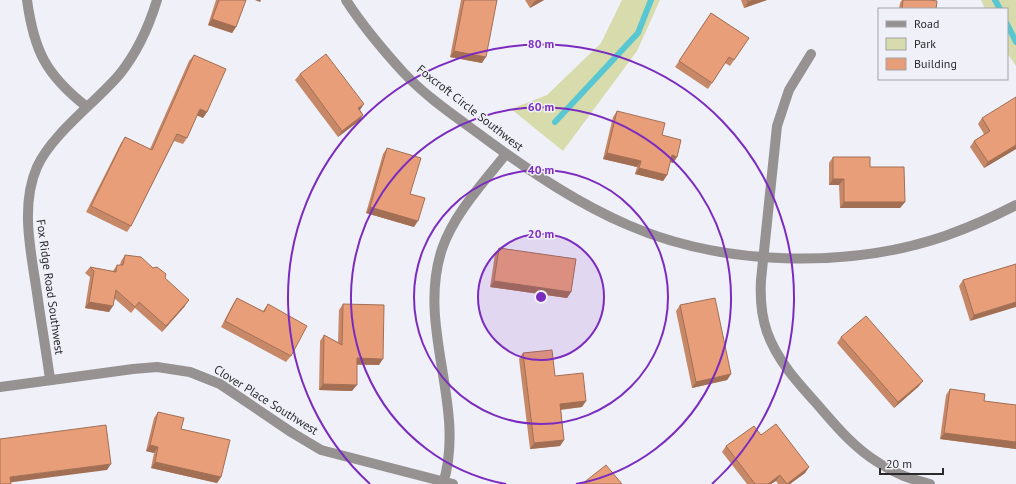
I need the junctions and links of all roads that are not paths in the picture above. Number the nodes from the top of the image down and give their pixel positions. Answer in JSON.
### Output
{"nodes":[{"id":1,"x":27,"y":0,"type":"edge"},
{"id":2,"x":157,"y":0,"type":"edge"},
{"id":3,"x":347,"y":1,"type":"edge"},
{"id":4,"x":811,"y":54,"type":"dead end"},
{"id":5,"x":87,"y":108,"type":"junction"},
{"id":6,"x":506,"y":154,"type":"junction"},
{"id":7,"x":1016,"y":205,"type":"edge"},
{"id":8,"x":762,"y":257,"type":"junction"},
{"id":9,"x":50,"y":379,"type":"junction"},
{"id":10,"x":0,"y":387,"type":"edge"},
{"id":11,"x":446,"y":483,"type":"edge"},
{"id":12,"x":930,"y":484,"type":"edge"}],
"edges":[{"from":1,"to":5,"type":"street"},
{"from":2,"to":5,"type":"street","name":"Fox Ridge Road Southwest"},
{"from":3,"to":6,"type":"street","name":"Foxcroft Circle Southwest"},
{"from":4,"to":8,"type":"street"},
{"from":5,"to":9,"type":"street","name":"Fox Ridge Road Southwest"},
{"from":6,"to":8,"type":"street","name":"Foxcroft Circle Southwest"},
{"from":6,"to":11,"type":"street"},
{"from":7,"to":8,"type":"street","name":"Foxcroft Circle Southwest"},
{"from":8,"to":12,"type":"street"},
{"from":9,"to":10,"type":"street","name":"Clover Place Southwest"},
{"from":9,"to":11,"type":"street","name":"Clover Place Southwest"}]}
